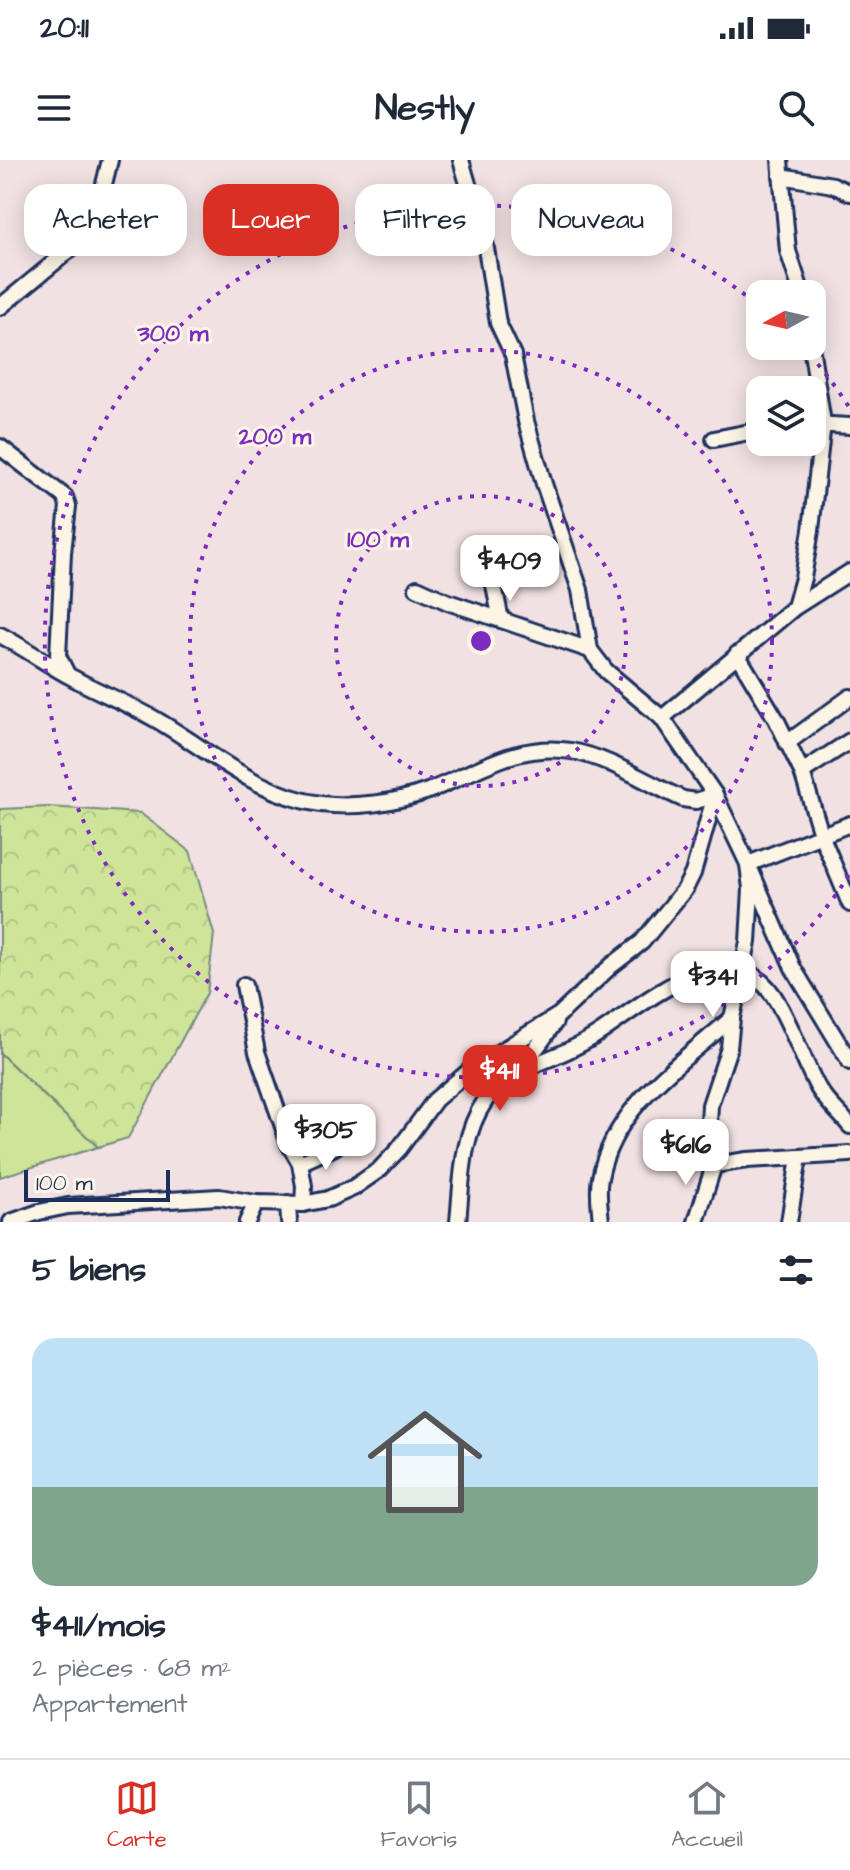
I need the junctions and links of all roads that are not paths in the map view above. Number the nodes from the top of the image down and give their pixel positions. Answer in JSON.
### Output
{"nodes":[{"id":1,"x":110,"y":160,"type":"edge"},
{"id":2,"x":461,"y":160,"type":"edge"},
{"id":3,"x":780,"y":160,"type":"edge"},
{"id":4,"x":781,"y":176,"type":"junction"},
{"id":5,"x":850,"y":193,"type":"edge"},
{"id":6,"x":797,"y":280,"type":"edge"},
{"id":7,"x":0,"y":307,"type":"edge"},
{"id":8,"x":826,"y":424,"type":"edge"},
{"id":9,"x":850,"y":426,"type":"edge"},
{"id":10,"x":746,"y":433,"type":"edge"},
{"id":11,"x":714,"y":439,"type":"dead end"},
{"id":12,"x":0,"y":447,"type":"edge"},
{"id":13,"x":816,"y":456,"type":"edge"},
{"id":14,"x":488,"y":556,"type":"dead end"},
{"id":15,"x":850,"y":572,"type":"edge"},
{"id":16,"x":417,"y":588,"type":"dead end"},
{"id":17,"x":795,"y":607,"type":"junction"},
{"id":18,"x":501,"y":620,"type":"junction"},
{"id":19,"x":0,"y":635,"type":"edge"},
{"id":20,"x":590,"y":650,"type":"junction"},
{"id":21,"x":737,"y":654,"type":"junction"},
{"id":22,"x":67,"y":674,"type":"junction"},
{"id":23,"x":850,"y":697,"type":"edge"},
{"id":24,"x":662,"y":718,"type":"junction"},
{"id":25,"x":850,"y":741,"type":"edge"},
{"id":26,"x":787,"y":743,"type":"junction"},
{"id":27,"x":802,"y":772,"type":"junction"},
{"id":28,"x":715,"y":795,"type":"junction"},
{"id":29,"x":850,"y":824,"type":"edge"},
{"id":30,"x":822,"y":837,"type":"junction"},
{"id":31,"x":748,"y":864,"type":"junction"},
{"id":32,"x":850,"y":904,"type":"edge"},
{"id":33,"x":742,"y":969,"type":"junction"},
{"id":34,"x":244,"y":985,"type":"dead end"},
{"id":35,"x":559,"y":1015,"type":"junction"},
{"id":36,"x":732,"y":1018,"type":"junction"},
{"id":37,"x":848,"y":1055,"type":"edge"},
{"id":38,"x":504,"y":1078,"type":"junction"},
{"id":39,"x":850,"y":1126,"type":"edge"},
{"id":40,"x":335,"y":1147,"type":"dead end"},
{"id":41,"x":850,"y":1154,"type":"edge"},
{"id":42,"x":799,"y":1157,"type":"junction"},
{"id":43,"x":300,"y":1163,"type":"junction"},
{"id":44,"x":714,"y":1165,"type":"junction"},
{"id":45,"x":256,"y":1203,"type":"junction"},
{"id":46,"x":296,"y":1204,"type":"junction"},
{"id":47,"x":11,"y":1222,"type":"edge"},
{"id":48,"x":247,"y":1222,"type":"edge"},
{"id":49,"x":289,"y":1222,"type":"edge"},
{"id":50,"x":458,"y":1222,"type":"edge"},
{"id":51,"x":601,"y":1222,"type":"edge"},
{"id":52,"x":696,"y":1222,"type":"edge"},
{"id":53,"x":789,"y":1222,"type":"edge"}],
"edges":[{"from":1,"to":7,"type":"street"},
{"from":2,"to":20,"type":"street"},
{"from":3,"to":4,"type":"street"},
{"from":4,"to":5,"type":"street"},
{"from":4,"to":6,"type":"street"},
{"from":8,"to":9,"type":"street"},
{"from":10,"to":11,"type":"street"},
{"from":12,"to":22,"type":"street"},
{"from":13,"to":17,"type":"street"},
{"from":14,"to":18,"type":"street"},
{"from":15,"to":17,"type":"street"},
{"from":16,"to":18,"type":"street"},
{"from":17,"to":21,"type":"street"},
{"from":18,"to":20,"type":"street"},
{"from":19,"to":22,"type":"street"},
{"from":20,"to":24,"type":"street"},
{"from":21,"to":24,"type":"street"},
{"from":21,"to":26,"type":"street"},
{"from":22,"to":28,"type":"street"},
{"from":23,"to":26,"type":"street"},
{"from":24,"to":28,"type":"street"},
{"from":25,"to":27,"type":"street"},
{"from":26,"to":27,"type":"street"},
{"from":27,"to":30,"type":"street"},
{"from":28,"to":31,"type":"street"},
{"from":28,"to":35,"type":"street"},
{"from":29,"to":30,"type":"street"},
{"from":30,"to":31,"type":"street"},
{"from":30,"to":32,"type":"street"},
{"from":31,"to":33,"type":"street"},
{"from":31,"to":37,"type":"street"},
{"from":33,"to":36,"type":"street"},
{"from":33,"to":38,"type":"street"},
{"from":33,"to":39,"type":"street"},
{"from":34,"to":43,"type":"street"},
{"from":35,"to":38,"type":"street"},
{"from":35,"to":46,"type":"street"},
{"from":36,"to":44,"type":"street"},
{"from":36,"to":51,"type":"street"},
{"from":38,"to":50,"type":"street"},
{"from":40,"to":43,"type":"street"},
{"from":41,"to":42,"type":"street"},
{"from":42,"to":44,"type":"street"},
{"from":42,"to":53,"type":"street"},
{"from":43,"to":46,"type":"street"},
{"from":44,"to":52,"type":"street"},
{"from":45,"to":46,"type":"street"},
{"from":45,"to":47,"type":"street"},
{"from":45,"to":48,"type":"street"},
{"from":46,"to":49,"type":"street"}]}
